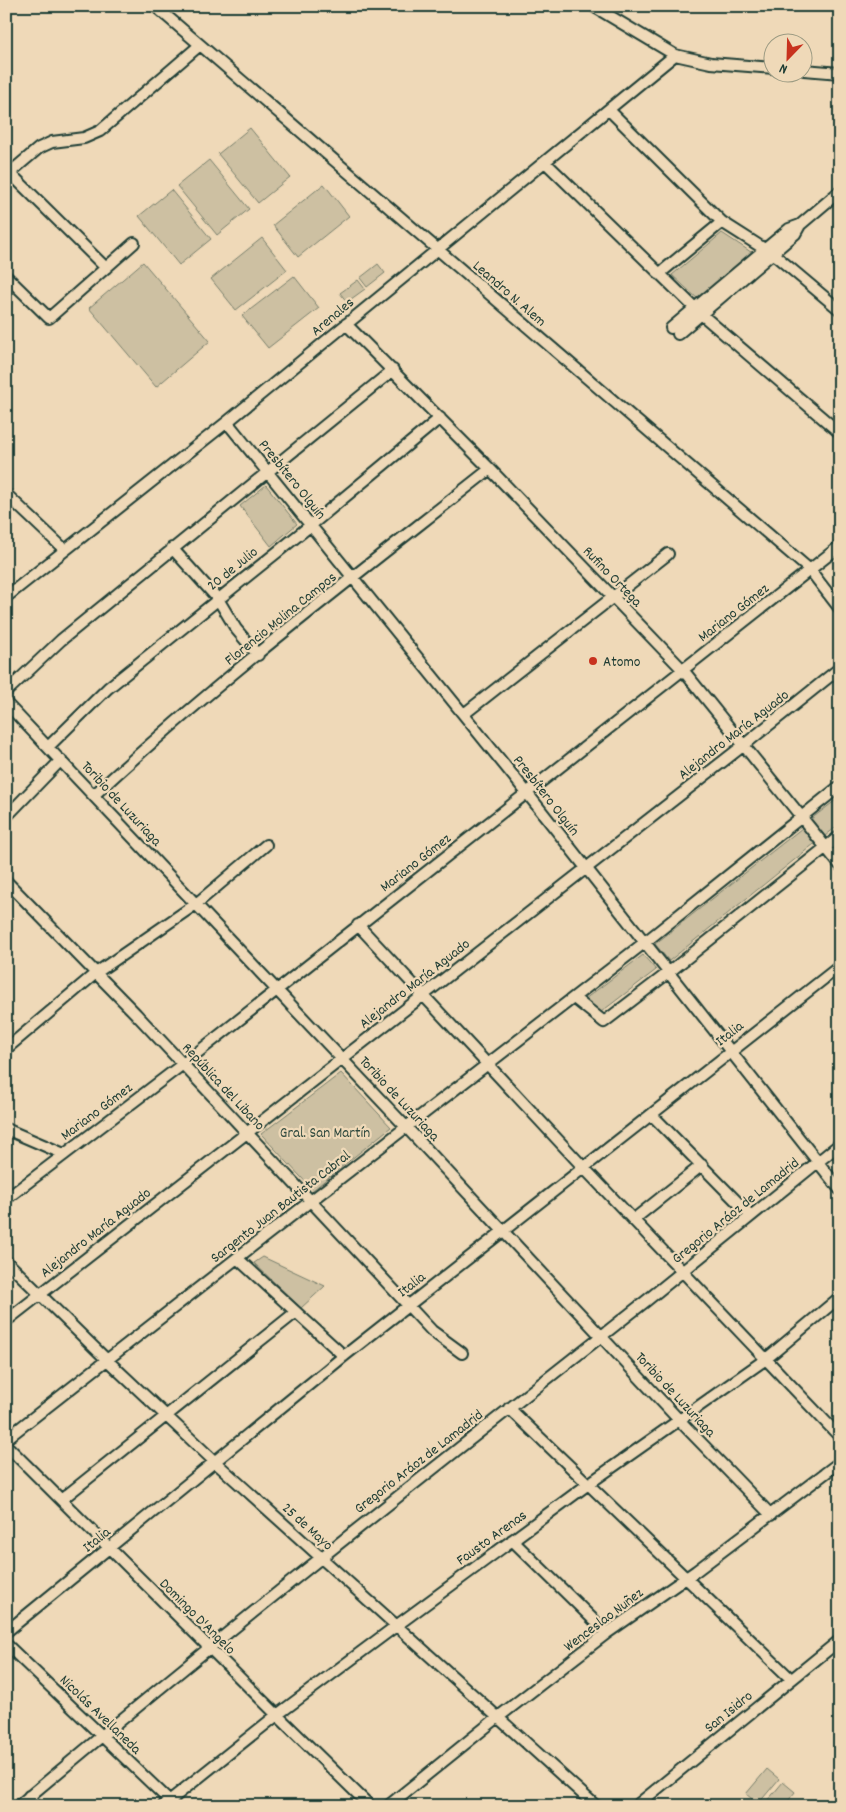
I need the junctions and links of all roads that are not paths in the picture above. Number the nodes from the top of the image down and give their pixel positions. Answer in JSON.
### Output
{"nodes":[{"id":1,"x":155,"y":6,"type":"edge"},
{"id":2,"x":593,"y":6,"type":"edge"},
{"id":3,"x":200,"y":45,"type":"junction"},
{"id":4,"x":674,"y":56,"type":"junction"},
{"id":5,"x":764,"y":67,"type":"edge"},
{"id":6,"x":814,"y":71,"type":"edge"},
{"id":7,"x":840,"y":74,"type":"edge"},
{"id":8,"x":609,"y":110,"type":"junction"},
{"id":9,"x":545,"y":162,"type":"junction"},
{"id":10,"x":7,"y":172,"type":"edge"},
{"id":11,"x":840,"y":191,"type":"edge"},
{"id":12,"x":722,"y":222,"type":"junction"},
{"id":13,"x":134,"y":243,"type":"dead end"},
{"id":14,"x":437,"y":249,"type":"junction"},
{"id":15,"x":768,"y":252,"type":"junction"},
{"id":16,"x":106,"y":268,"type":"junction"},
{"id":17,"x":660,"y":274,"type":"junction"},
{"id":18,"x":6,"y":276,"type":"edge"},
{"id":19,"x":840,"y":310,"type":"edge"},
{"id":20,"x":698,"y":312,"type":"junction"},
{"id":21,"x":346,"y":324,"type":"junction"},
{"id":22,"x":674,"y":331,"type":"dead end"},
{"id":23,"x":393,"y":370,"type":"junction"},
{"id":24,"x":440,"y":418,"type":"junction"},
{"id":25,"x":228,"y":422,"type":"junction"},
{"id":26,"x":840,"y":432,"type":"edge"},
{"id":27,"x":490,"y":469,"type":"junction"},
{"id":28,"x":269,"y":472,"type":"junction"},
{"id":29,"x":8,"y":498,"type":"edge"},
{"id":30,"x":311,"y":525,"type":"junction"},
{"id":31,"x":840,"y":546,"type":"edge"},
{"id":32,"x":172,"y":548,"type":"junction"},
{"id":33,"x":65,"y":550,"type":"junction"},
{"id":34,"x":668,"y":554,"type":"dead end"},
{"id":35,"x":810,"y":570,"type":"junction"},
{"id":36,"x":353,"y":578,"type":"junction"},
{"id":37,"x":6,"y":597,"type":"edge"},
{"id":38,"x":614,"y":598,"type":"junction"},
{"id":39,"x":218,"y":599,"type":"junction"},
{"id":40,"x":840,"y":609,"type":"edge"},
{"id":41,"x":258,"y":655,"type":"junction"},
{"id":42,"x":840,"y":668,"type":"edge"},
{"id":43,"x":683,"y":670,"type":"junction"},
{"id":44,"x":6,"y":692,"type":"edge"},
{"id":45,"x":6,"y":703,"type":"edge"},
{"id":46,"x":464,"y":714,"type":"junction"},
{"id":47,"x":744,"y":745,"type":"junction"},
{"id":48,"x":48,"y":747,"type":"junction"},
{"id":49,"x":61,"y":760,"type":"junction"},
{"id":50,"x":840,"y":786,"type":"edge"},
{"id":51,"x":527,"y":793,"type":"junction"},
{"id":52,"x":94,"y":795,"type":"junction"},
{"id":53,"x":6,"y":817,"type":"edge"},
{"id":54,"x":802,"y":817,"type":"junction"},
{"id":55,"x":840,"y":836,"type":"edge"},
{"id":56,"x":266,"y":845,"type":"dead end"},
{"id":57,"x":825,"y":847,"type":"junction"},
{"id":58,"x":840,"y":865,"type":"edge"},
{"id":59,"x":585,"y":869,"type":"junction"},
{"id":60,"x":6,"y":881,"type":"edge"},
{"id":61,"x":196,"y":904,"type":"junction"},
{"id":62,"x":358,"y":926,"type":"junction"},
{"id":63,"x":644,"y":944,"type":"junction"},
{"id":64,"x":840,"y":966,"type":"edge"},
{"id":65,"x":96,"y":973,"type":"junction"},
{"id":66,"x":668,"y":974,"type":"junction"},
{"id":67,"x":276,"y":989,"type":"junction"},
{"id":68,"x":423,"y":994,"type":"junction"},
{"id":69,"x":574,"y":998,"type":"junction"},
{"id":70,"x":6,"y":1049,"type":"edge"},
{"id":71,"x":730,"y":1052,"type":"junction"},
{"id":72,"x":341,"y":1058,"type":"junction"},
{"id":73,"x":182,"y":1064,"type":"junction"},
{"id":74,"x":488,"y":1064,"type":"junction"},
{"id":75,"x":652,"y":1114,"type":"junction"},
{"id":76,"x":407,"y":1128,"type":"junction"},
{"id":77,"x":6,"y":1129,"type":"edge"},
{"id":78,"x":247,"y":1132,"type":"junction"},
{"id":79,"x":840,"y":1144,"type":"edge"},
{"id":80,"x":64,"y":1154,"type":"junction"},
{"id":81,"x":817,"y":1162,"type":"junction"},
{"id":82,"x":702,"y":1165,"type":"junction"},
{"id":83,"x":584,"y":1168,"type":"junction"},
{"id":84,"x":840,"y":1190,"type":"edge"},
{"id":85,"x":6,"y":1199,"type":"edge"},
{"id":86,"x":311,"y":1201,"type":"junction"},
{"id":87,"x":751,"y":1216,"type":"junction"},
{"id":88,"x":633,"y":1220,"type":"junction"},
{"id":89,"x":502,"y":1230,"type":"junction"},
{"id":90,"x":237,"y":1258,"type":"junction"},
{"id":91,"x":6,"y":1261,"type":"edge"},
{"id":92,"x":682,"y":1272,"type":"junction"},
{"id":93,"x":40,"y":1294,"type":"junction"},
{"id":94,"x":840,"y":1297,"type":"edge"},
{"id":95,"x":408,"y":1305,"type":"junction"},
{"id":96,"x":296,"y":1312,"type":"junction"},
{"id":97,"x":6,"y":1321,"type":"edge"},
{"id":98,"x":601,"y":1336,"type":"junction"},
{"id":99,"x":462,"y":1353,"type":"dead end"},
{"id":100,"x":344,"y":1356,"type":"junction"},
{"id":101,"x":766,"y":1359,"type":"junction"},
{"id":102,"x":107,"y":1360,"type":"junction"},
{"id":103,"x":509,"y":1408,"type":"junction"},
{"id":104,"x":165,"y":1415,"type":"junction"},
{"id":105,"x":680,"y":1421,"type":"junction"},
{"id":106,"x":840,"y":1437,"type":"edge"},
{"id":107,"x":6,"y":1439,"type":"edge"},
{"id":108,"x":6,"y":1445,"type":"edge"},
{"id":109,"x":214,"y":1461,"type":"junction"},
{"id":110,"x":840,"y":1462,"type":"edge"},
{"id":111,"x":588,"y":1485,"type":"junction"},
{"id":112,"x":61,"y":1500,"type":"junction"},
{"id":113,"x":771,"y":1515,"type":"junction"},
{"id":114,"x":512,"y":1540,"type":"junction"},
{"id":115,"x":110,"y":1548,"type":"junction"},
{"id":116,"x":320,"y":1558,"type":"junction"},
{"id":117,"x":684,"y":1578,"type":"junction"},
{"id":118,"x":396,"y":1626,"type":"junction"},
{"id":119,"x":6,"y":1632,"type":"edge"},
{"id":120,"x":607,"y":1633,"type":"junction"},
{"id":121,"x":6,"y":1644,"type":"edge"},
{"id":122,"x":837,"y":1646,"type":"edge"},
{"id":123,"x":209,"y":1648,"type":"junction"},
{"id":124,"x":791,"y":1679,"type":"junction"},
{"id":125,"x":276,"y":1715,"type":"junction"},
{"id":126,"x":497,"y":1718,"type":"junction"},
{"id":127,"x":102,"y":1734,"type":"junction"},
{"id":128,"x":29,"y":1796,"type":"junction"},
{"id":129,"x":169,"y":1804,"type":"edge"},
{"id":130,"x":18,"y":1806,"type":"edge"},
{"id":131,"x":36,"y":1806,"type":"edge"},
{"id":132,"x":370,"y":1806,"type":"edge"},
{"id":133,"x":388,"y":1806,"type":"edge"},
{"id":134,"x":596,"y":1806,"type":"edge"},
{"id":135,"x":636,"y":1806,"type":"edge"}],
"edges":[{"from":1,"to":3,"type":"street","name":"Leandro N. Alem"},
{"from":2,"to":4,"type":"street"},
{"from":3,"to":10,"type":"street"},
{"from":3,"to":14,"type":"street","name":"Leandro N. Alem"},
{"from":4,"to":5,"type":"street"},
{"from":4,"to":8,"type":"street","name":"Arenales"},
{"from":6,"to":7,"type":"street"},
{"from":8,"to":9,"type":"street","name":"Arenales"},
{"from":8,"to":12,"type":"street"},
{"from":9,"to":14,"type":"street","name":"Arenales"},
{"from":9,"to":17,"type":"street"},
{"from":10,"to":16,"type":"street"},
{"from":11,"to":15,"type":"street"},
{"from":12,"to":15,"type":"street"},
{"from":12,"to":17,"type":"street"},
{"from":13,"to":16,"type":"street"},
{"from":14,"to":21,"type":"street","name":"Arenales"},
{"from":14,"to":35,"type":"street","name":"Leandro N. Alem"},
{"from":15,"to":19,"type":"street"},
{"from":15,"to":20,"type":"street"},
{"from":16,"to":18,"type":"street"},
{"from":17,"to":20,"type":"street"},
{"from":20,"to":22,"type":"street"},
{"from":20,"to":26,"type":"street"},
{"from":21,"to":23,"type":"street","name":"Rufino Ortega"},
{"from":21,"to":25,"type":"street","name":"Arenales"},
{"from":23,"to":24,"type":"street","name":"Rufino Ortega"},
{"from":23,"to":28,"type":"street"},
{"from":24,"to":27,"type":"street","name":"Rufino Ortega"},
{"from":24,"to":30,"type":"street","name":"20 de Julio"},
{"from":25,"to":28,"type":"street","name":"Presbítero Olguín"},
{"from":25,"to":33,"type":"street","name":"Arenales"},
{"from":27,"to":36,"type":"street","name":"Florencio Molina Campos"},
{"from":27,"to":38,"type":"street","name":"Rufino Ortega"},
{"from":28,"to":30,"type":"street","name":"Presbítero Olguín"},
{"from":28,"to":32,"type":"street"},
{"from":29,"to":33,"type":"street"},
{"from":30,"to":36,"type":"street","name":"Presbítero Olguín"},
{"from":30,"to":39,"type":"street","name":"20 de Julio"},
{"from":31,"to":35,"type":"street","name":"Mariano Gómez"},
{"from":32,"to":39,"type":"street"},
{"from":32,"to":44,"type":"street"},
{"from":33,"to":37,"type":"street","name":"Arenales"},
{"from":34,"to":38,"type":"street"},
{"from":35,"to":40,"type":"street","name":"Leandro N. Alem"},
{"from":35,"to":43,"type":"street","name":"Mariano Gómez"},
{"from":36,"to":41,"type":"street","name":"Florencio Molina Campos"},
{"from":36,"to":46,"type":"street","name":"Presbítero Olguín"},
{"from":38,"to":43,"type":"street","name":"Rufino Ortega"},
{"from":38,"to":46,"type":"street"},
{"from":39,"to":41,"type":"street"},
{"from":39,"to":48,"type":"street","name":"20 de Julio"},
{"from":41,"to":52,"type":"street","name":"Florencio Molina Campos"},
{"from":42,"to":47,"type":"street","name":"Alejandro María Aguado"},
{"from":43,"to":47,"type":"street","name":"Rufino Ortega"},
{"from":43,"to":51,"type":"street","name":"Mariano Gómez"},
{"from":45,"to":48,"type":"street","name":"Toribio de Luzuriaga"},
{"from":46,"to":51,"type":"street","name":"Presbítero Olguín"},
{"from":47,"to":54,"type":"street","name":"Rufino Ortega"},
{"from":47,"to":59,"type":"street","name":"Alejandro María Aguado"},
{"from":48,"to":49,"type":"street","name":"Toribio de Luzuriaga"},
{"from":49,"to":52,"type":"street","name":"Toribio de Luzuriaga"},
{"from":49,"to":53,"type":"street"},
{"from":50,"to":54,"type":"street","name":"Sargento Juan Bautista Cabral"},
{"from":51,"to":59,"type":"street","name":"Presbítero Olguín"},
{"from":51,"to":62,"type":"street","name":"Mariano Gómez"},
{"from":52,"to":61,"type":"street","name":"Toribio de Luzuriaga"},
{"from":54,"to":57,"type":"street","name":"Rufino Ortega"},
{"from":54,"to":63,"type":"street","name":"Sargento Juan Bautista Cabral"},
{"from":55,"to":57,"type":"street"},
{"from":56,"to":61,"type":"street"},
{"from":57,"to":58,"type":"street","name":"Rufino Ortega"},
{"from":57,"to":66,"type":"street"},
{"from":59,"to":63,"type":"street","name":"Presbítero Olguín"},
{"from":59,"to":68,"type":"street","name":"Alejandro María Aguado"},
{"from":60,"to":65,"type":"street","name":"República del Libano"},
{"from":61,"to":65,"type":"street"},
{"from":61,"to":67,"type":"street","name":"Toribio de Luzuriaga"},
{"from":62,"to":67,"type":"street","name":"Mariano Gómez"},
{"from":62,"to":68,"type":"street"},
{"from":63,"to":66,"type":"street","name":"Presbítero Olguín"},
{"from":63,"to":69,"type":"street","name":"Sargento Juan Bautista Cabral"},
{"from":64,"to":71,"type":"street","name":"Italia"},
{"from":65,"to":70,"type":"street"},
{"from":65,"to":73,"type":"street","name":"República del Libano"},
{"from":66,"to":69,"type":"street"},
{"from":66,"to":71,"type":"street","name":"Presbítero Olguín"},
{"from":67,"to":72,"type":"street","name":"Toribio de Luzuriaga"},
{"from":67,"to":73,"type":"street","name":"Mariano Gómez"},
{"from":68,"to":72,"type":"street","name":"Alejandro María Aguado"},
{"from":68,"to":74,"type":"street"},
{"from":69,"to":74,"type":"street","name":"Sargento Juan Bautista Cabral"},
{"from":71,"to":75,"type":"street","name":"Italia"},
{"from":71,"to":81,"type":"street","name":"Presbítero Olguín"},
{"from":72,"to":76,"type":"street","name":"Toribio de Luzuriaga"},
{"from":72,"to":78,"type":"street","name":"Alejandro María Aguado"},
{"from":73,"to":78,"type":"street","name":"República del Libano"},
{"from":73,"to":80,"type":"street","name":"Mariano Gómez"},
{"from":74,"to":76,"type":"street","name":"Sargento Juan Bautista Cabral"},
{"from":74,"to":83,"type":"street"},
{"from":75,"to":82,"type":"street"},
{"from":75,"to":83,"type":"street","name":"Italia"},
{"from":76,"to":86,"type":"street","name":"Sargento Juan Bautista Cabral"},
{"from":76,"to":89,"type":"street","name":"Toribio de Luzuriaga"},
{"from":77,"to":80,"type":"street"},
{"from":78,"to":86,"type":"street","name":"República del Libano"},
{"from":78,"to":93,"type":"street","name":"Alejandro María Aguado"},
{"from":79,"to":81,"type":"street","name":"Gregorio Aráoz de Lamadrid"},
{"from":80,"to":85,"type":"street","name":"Mariano Gómez"},
{"from":81,"to":84,"type":"street","name":"Presbítero Olguín"},
{"from":81,"to":87,"type":"street","name":"Gregorio Aráoz de Lamadrid"},
{"from":82,"to":87,"type":"street"},
{"from":82,"to":88,"type":"street"},
{"from":83,"to":88,"type":"street"},
{"from":83,"to":89,"type":"street","name":"Italia"},
{"from":86,"to":90,"type":"street","name":"Sargento Juan Bautista Cabral"},
{"from":86,"to":95,"type":"street","name":"República del Libano"},
{"from":87,"to":92,"type":"street","name":"Gregorio Aráoz de Lamadrid"},
{"from":88,"to":92,"type":"street"},
{"from":89,"to":95,"type":"street","name":"Italia"},
{"from":89,"to":98,"type":"street","name":"Toribio de Luzuriaga"},
{"from":90,"to":96,"type":"street"},
{"from":90,"to":102,"type":"street","name":"Sargento Juan Bautista Cabral"},
{"from":91,"to":93,"type":"street","name":"25 de Mayo"},
{"from":92,"to":98,"type":"street","name":"Gregorio Aráoz de Lamadrid"},
{"from":92,"to":101,"type":"street"},
{"from":93,"to":97,"type":"street","name":"Alejandro María Aguado"},
{"from":93,"to":102,"type":"street","name":"25 de Mayo"},
{"from":94,"to":101,"type":"street","name":"Fausto Arenas"},
{"from":95,"to":99,"type":"street","name":"República del Libano"},
{"from":95,"to":100,"type":"street","name":"Italia"},
{"from":96,"to":100,"type":"street"},
{"from":96,"to":104,"type":"street"},
{"from":98,"to":103,"type":"street","name":"Gregorio Aráoz de Lamadrid"},
{"from":98,"to":105,"type":"street","name":"Toribio de Luzuriaga"},
{"from":100,"to":109,"type":"street","name":"Italia"},
{"from":101,"to":105,"type":"street","name":"Fausto Arenas"},
{"from":101,"to":106,"type":"street"},
{"from":102,"to":104,"type":"street","name":"25 de Mayo"},
{"from":102,"to":107,"type":"street","name":"Sargento Juan Bautista Cabral"},
{"from":103,"to":111,"type":"street"},
{"from":103,"to":116,"type":"street","name":"Gregorio Aráoz de Lamadrid"},
{"from":104,"to":109,"type":"street","name":"25 de Mayo"},
{"from":104,"to":112,"type":"street"},
{"from":105,"to":111,"type":"street","name":"Fausto Arenas"},
{"from":105,"to":113,"type":"street","name":"Toribio de Luzuriaga"},
{"from":108,"to":112,"type":"street","name":"Domingo D'Angelo"},
{"from":109,"to":115,"type":"street","name":"Italia"},
{"from":109,"to":116,"type":"street","name":"25 de Mayo"},
{"from":110,"to":113,"type":"street","name":"Wenceslao Nuñez"},
{"from":111,"to":114,"type":"street","name":"Fausto Arenas"},
{"from":111,"to":117,"type":"street"},
{"from":112,"to":115,"type":"street","name":"Domingo D'Angelo"},
{"from":113,"to":117,"type":"street","name":"Wenceslao Nuñez"},
{"from":114,"to":118,"type":"street","name":"Fausto Arenas"},
{"from":114,"to":120,"type":"street"},
{"from":115,"to":119,"type":"street","name":"Italia"},
{"from":115,"to":123,"type":"street","name":"Domingo D'Angelo"},
{"from":116,"to":118,"type":"street","name":"25 de Mayo"},
{"from":116,"to":123,"type":"street","name":"Gregorio Aráoz de Lamadrid"},
{"from":117,"to":120,"type":"street","name":"Wenceslao Nuñez"},
{"from":117,"to":124,"type":"street"},
{"from":118,"to":125,"type":"street","name":"Fausto Arenas"},
{"from":118,"to":126,"type":"street","name":"25 de Mayo"},
{"from":120,"to":126,"type":"street","name":"Wenceslao Nuñez"},
{"from":121,"to":127,"type":"street","name":"Nicolás Avellaneda"},
{"from":122,"to":124,"type":"street","name":"San Isidro"},
{"from":123,"to":125,"type":"street","name":"Domingo D'Angelo"},
{"from":123,"to":127,"type":"street","name":"Gregorio Aráoz de Lamadrid"},
{"from":124,"to":135,"type":"street","name":"San Isidro"},
{"from":125,"to":129,"type":"street","name":"Fausto Arenas"},
{"from":125,"to":132,"type":"street","name":"Domingo D'Angelo"},
{"from":126,"to":133,"type":"street","name":"Wenceslao Nuñez"},
{"from":126,"to":134,"type":"street","name":"25 de Mayo"},
{"from":127,"to":128,"type":"street","name":"Gregorio Aráoz de Lamadrid"},
{"from":127,"to":129,"type":"street","name":"Nicolás Avellaneda"},
{"from":128,"to":130,"type":"street","name":"Gregorio Aráoz de Lamadrid"},
{"from":128,"to":131,"type":"street"}]}
